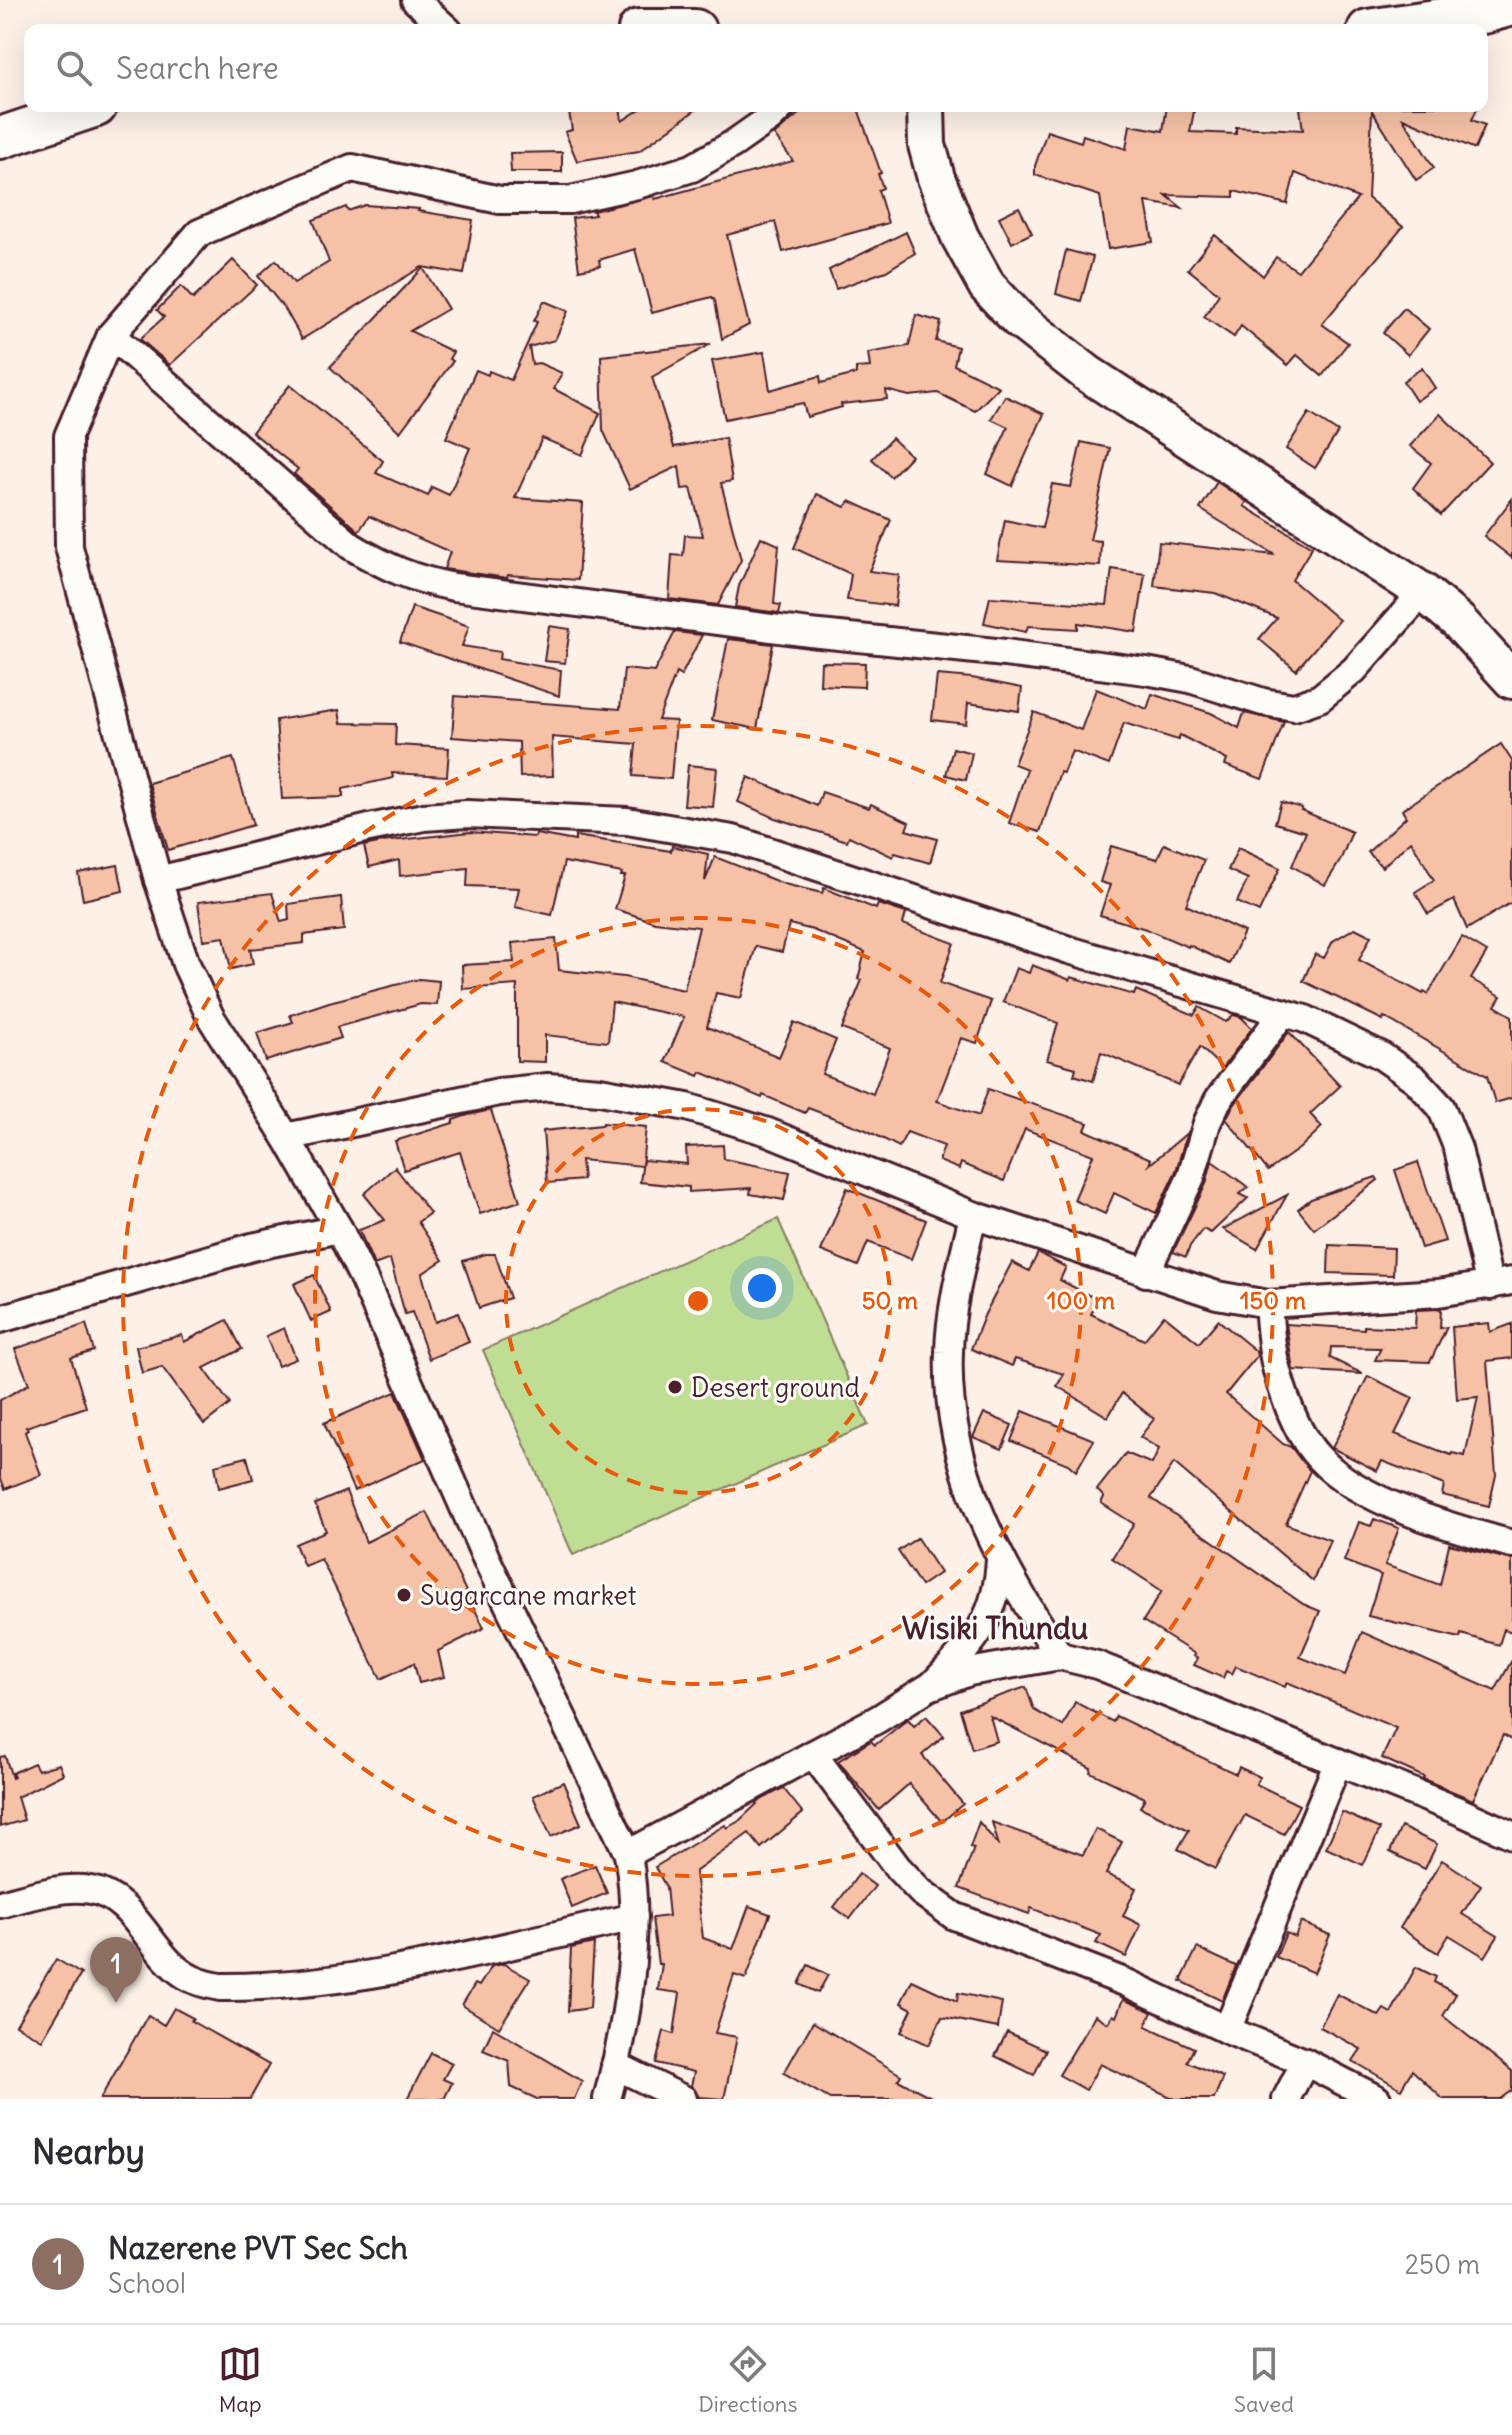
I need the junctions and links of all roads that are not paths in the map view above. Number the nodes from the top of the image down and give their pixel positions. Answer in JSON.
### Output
{"nodes":[{"id":1,"x":415,"y":0,"type":"edge"},
{"id":2,"x":1512,"y":5,"type":"edge"},
{"id":3,"x":441,"y":24,"type":"edge"},
{"id":4,"x":1409,"y":24,"type":"edge"},
{"id":5,"x":78,"y":112,"type":"edge"},
{"id":6,"x":776,"y":112,"type":"edge"},
{"id":7,"x":926,"y":112,"type":"edge"},
{"id":8,"x":0,"y":138,"type":"edge"},
{"id":9,"x":111,"y":335,"type":"junction"},
{"id":10,"x":1423,"y":592,"type":"junction"},
{"id":11,"x":1512,"y":680,"type":"edge"},
{"id":12,"x":158,"y":880,"type":"junction"},
{"id":13,"x":1282,"y":1014,"type":"junction"},
{"id":14,"x":286,"y":1137,"type":"junction"},
{"id":15,"x":973,"y":1215,"type":"junction"},
{"id":16,"x":339,"y":1229,"type":"junction"},
{"id":17,"x":1146,"y":1273,"type":"junction"},
{"id":18,"x":1501,"y":1284,"type":"edge"},
{"id":19,"x":1268,"y":1304,"type":"junction"},
{"id":20,"x":0,"y":1319,"type":"edge"},
{"id":21,"x":1512,"y":1544,"type":"edge"},
{"id":22,"x":1000,"y":1559,"type":"junction"},
{"id":23,"x":1060,"y":1656,"type":"junction"},
{"id":24,"x":929,"y":1687,"type":"junction"},
{"id":25,"x":813,"y":1754,"type":"junction"},
{"id":26,"x":1338,"y":1762,"type":"junction"},
{"id":27,"x":1512,"y":1835,"type":"edge"},
{"id":28,"x":628,"y":1854,"type":"junction"},
{"id":29,"x":0,"y":1904,"type":"edge"},
{"id":30,"x":634,"y":1917,"type":"junction"},
{"id":31,"x":1227,"y":2030,"type":"junction"},
{"id":32,"x":1305,"y":2062,"type":"junction"},
{"id":33,"x":615,"y":2065,"type":"junction"},
{"id":34,"x":607,"y":2099,"type":"edge"},
{"id":35,"x":683,"y":2099,"type":"edge"},
{"id":36,"x":1286,"y":2099,"type":"edge"},
{"id":37,"x":1377,"y":2099,"type":"edge"}],
"edges":[{"from":1,"to":3,"type":"street"},
{"from":2,"to":4,"type":"main road"},
{"from":5,"to":8,"type":"main road"},
{"from":6,"to":9,"type":"street"},
{"from":7,"to":10,"type":"street"},
{"from":9,"to":10,"type":"street"},
{"from":9,"to":12,"type":"street"},
{"from":10,"to":11,"type":"street"},
{"from":12,"to":13,"type":"street"},
{"from":12,"to":14,"type":"street"},
{"from":13,"to":17,"type":"street"},
{"from":13,"to":18,"type":"street"},
{"from":14,"to":15,"type":"street"},
{"from":14,"to":16,"type":"street"},
{"from":15,"to":17,"type":"street"},
{"from":15,"to":22,"type":"street"},
{"from":16,"to":20,"type":"street"},
{"from":16,"to":28,"type":"street"},
{"from":17,"to":19,"type":"street"},
{"from":18,"to":19,"type":"street"},
{"from":19,"to":21,"type":"street"},
{"from":22,"to":23,"type":"street"},
{"from":22,"to":24,"type":"street"},
{"from":23,"to":24,"type":"street"},
{"from":23,"to":26,"type":"street"},
{"from":24,"to":25,"type":"street"},
{"from":25,"to":28,"type":"street"},
{"from":25,"to":31,"type":"street"},
{"from":26,"to":27,"type":"street"},
{"from":26,"to":31,"type":"street"},
{"from":28,"to":30,"type":"street"},
{"from":29,"to":30,"type":"street"},
{"from":30,"to":33,"type":"street"},
{"from":31,"to":32,"type":"street"},
{"from":32,"to":36,"type":"street"},
{"from":32,"to":37,"type":"street"},
{"from":33,"to":34,"type":"street"},
{"from":33,"to":35,"type":"street"}]}
